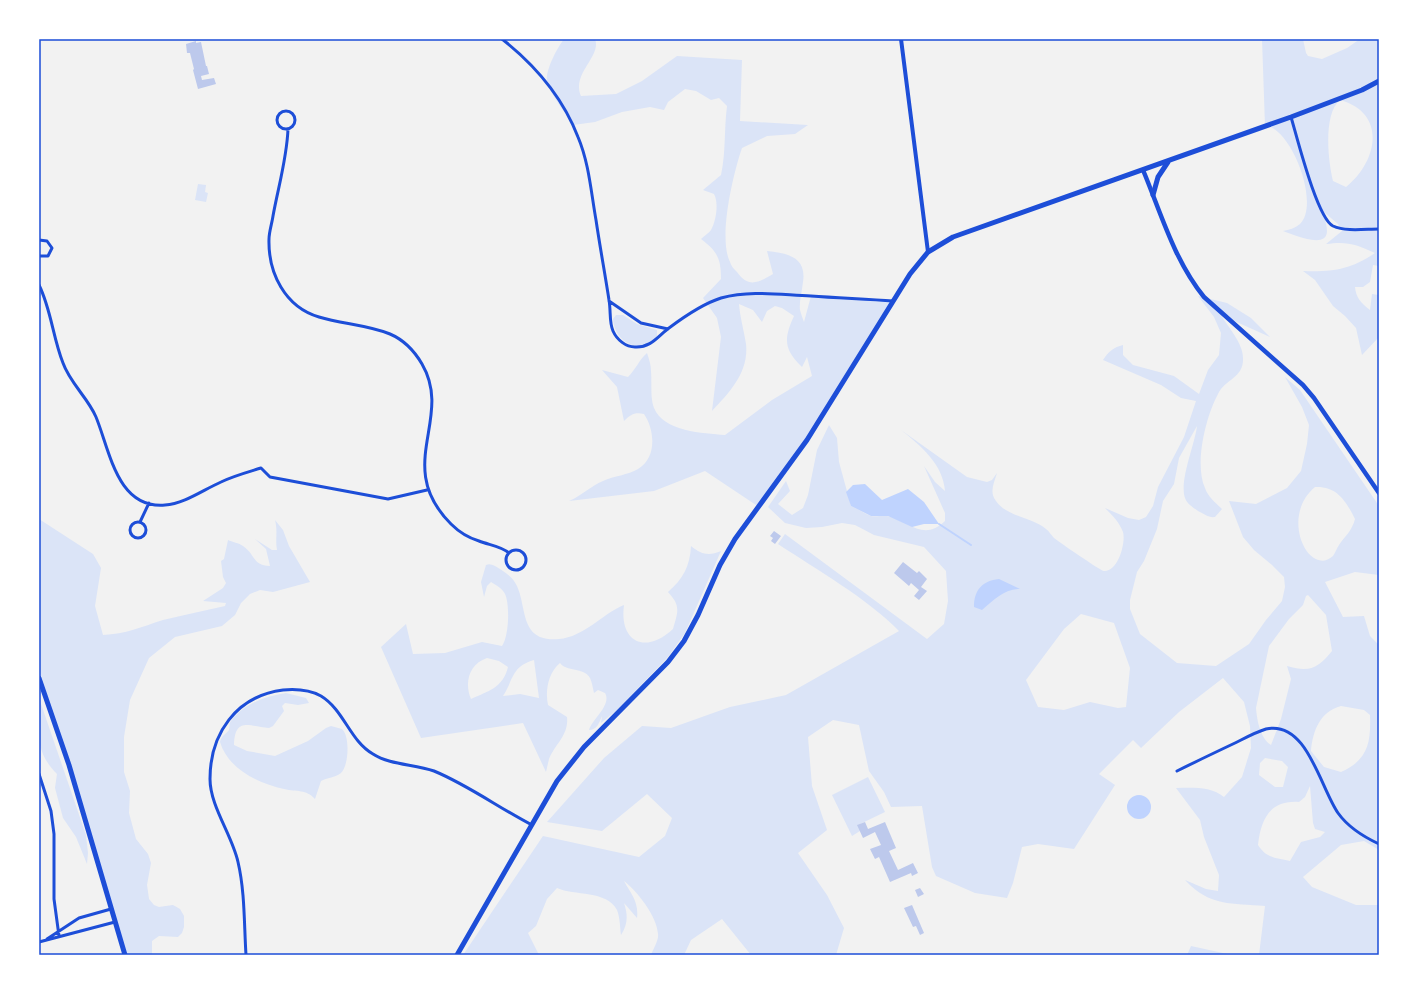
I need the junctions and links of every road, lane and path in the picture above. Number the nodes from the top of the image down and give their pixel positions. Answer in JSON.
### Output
{"nodes":[{"id":1,"x":502,"y":39,"type":"edge"},
{"id":2,"x":901,"y":39,"type":"edge"},
{"id":3,"x":1379,"y":81,"type":"edge"},
{"id":4,"x":1291,"y":117,"type":"junction"},
{"id":5,"x":288,"y":129,"type":"junction"},
{"id":6,"x":1168,"y":161,"type":"junction"},
{"id":7,"x":1143,"y":170,"type":"junction"},
{"id":8,"x":1154,"y":195,"type":"junction"},
{"id":9,"x":1379,"y":229,"type":"edge"},
{"id":10,"x":39,"y":240,"type":"edge"},
{"id":11,"x":928,"y":252,"type":"junction"},
{"id":12,"x":39,"y":256,"type":"edge"},
{"id":13,"x":39,"y":284,"type":"edge"},
{"id":14,"x":609,"y":301,"type":"junction"},
{"id":15,"x":893,"y":301,"type":"junction"},
{"id":16,"x":668,"y":329,"type":"junction"},
{"id":17,"x":427,"y":490,"type":"junction"},
{"id":18,"x":1379,"y":493,"type":"edge"},
{"id":19,"x":149,"y":503,"type":"junction"},
{"id":20,"x":140,"y":522,"type":"junction"},
{"id":21,"x":509,"y":553,"type":"junction"},
{"id":22,"x":39,"y":678,"type":"edge"},
{"id":23,"x":1177,"y":771,"type":"dead end"},
{"id":24,"x":39,"y":774,"type":"edge"},
{"id":25,"x":532,"y":824,"type":"junction"},
{"id":26,"x":1379,"y":844,"type":"edge"},
{"id":27,"x":111,"y":909,"type":"junction"},
{"id":28,"x":114,"y":922,"type":"junction"},
{"id":29,"x":58,"y":932,"type":"junction"},
{"id":30,"x":59,"y":936,"type":"junction"},
{"id":31,"x":44,"y":941,"type":"junction"},
{"id":32,"x":39,"y":942,"type":"edge"},
{"id":33,"x":125,"y":955,"type":"edge"},
{"id":34,"x":246,"y":955,"type":"edge"},
{"id":35,"x":457,"y":955,"type":"edge"}],
"edges":[{"from":1,"to":14,"type":"street"},
{"from":2,"to":11,"type":"street"},
{"from":3,"to":4,"type":"main road"},
{"from":4,"to":6,"type":"main road"},
{"from":4,"to":9,"type":"street"},
{"from":5,"to":5,"type":"street"},
{"from":5,"to":17,"type":"street"},
{"from":6,"to":7,"type":"main road"},
{"from":6,"to":8,"type":"main road"},
{"from":7,"to":8,"type":"main road"},
{"from":7,"to":11,"type":"main road"},
{"from":8,"to":18,"type":"main road"},
{"from":10,"to":12,"type":"street"},
{"from":11,"to":15,"type":"main road"},
{"from":13,"to":19,"type":"street"},
{"from":14,"to":16,"type":"street"},
{"from":14,"to":16,"type":"street"},
{"from":15,"to":16,"type":"street"},
{"from":15,"to":25,"type":"main road"},
{"from":17,"to":19,"type":"street"},
{"from":17,"to":21,"type":"street"},
{"from":19,"to":20,"type":"street"},
{"from":20,"to":20,"type":"street"},
{"from":21,"to":21,"type":"street"},
{"from":22,"to":27,"type":"main road"},
{"from":23,"to":26,"type":"street"},
{"from":24,"to":29,"type":"street"},
{"from":25,"to":34,"type":"street"},
{"from":25,"to":35,"type":"main road"},
{"from":27,"to":28,"type":"main road"},
{"from":27,"to":29,"type":"street"},
{"from":28,"to":30,"type":"street"},
{"from":28,"to":33,"type":"main road"},
{"from":29,"to":30,"type":"street"},
{"from":29,"to":31,"type":"street"},
{"from":30,"to":31,"type":"street"},
{"from":31,"to":32,"type":"street"}]}
